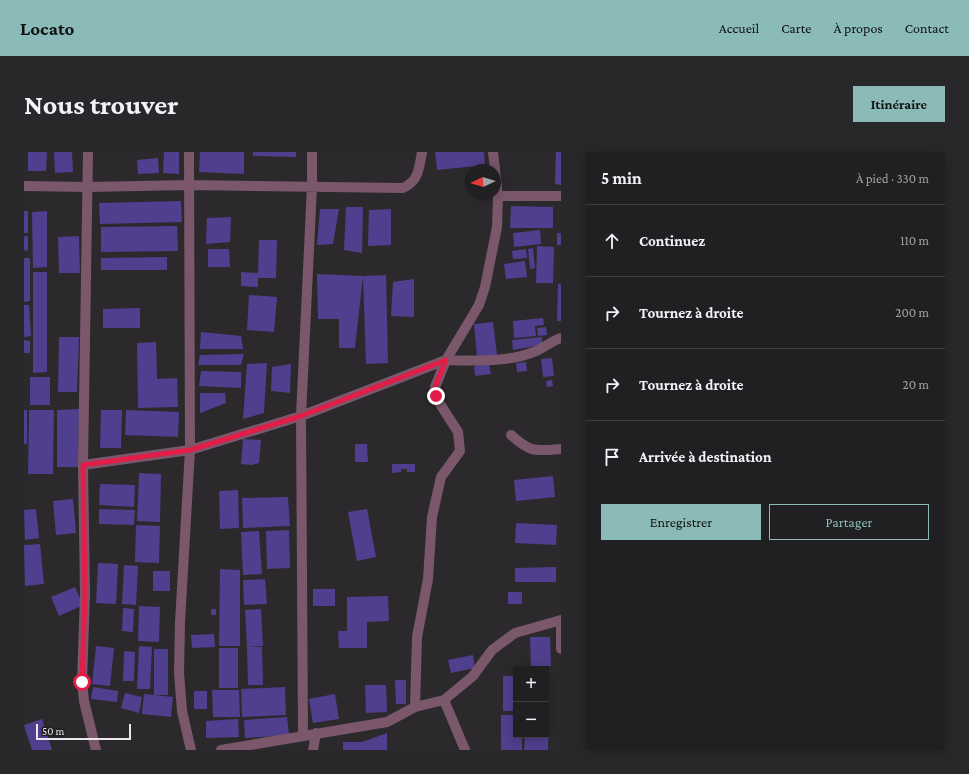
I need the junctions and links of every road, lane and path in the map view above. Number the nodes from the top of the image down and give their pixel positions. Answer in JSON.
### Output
{"nodes":[{"id":1,"x":88,"y":152,"type":"edge"},
{"id":2,"x":189,"y":152,"type":"edge"},
{"id":3,"x":312,"y":152,"type":"edge"},
{"id":4,"x":422,"y":152,"type":"edge"},
{"id":5,"x":493,"y":152,"type":"edge"},
{"id":6,"x":494,"y":164,"type":"edge"},
{"id":7,"x":189,"y":184,"type":"junction"},
{"id":8,"x":24,"y":186,"type":"edge"},
{"id":9,"x":312,"y":186,"type":"junction"},
{"id":10,"x":88,"y":187,"type":"junction"},
{"id":11,"x":501,"y":196,"type":"edge"},
{"id":12,"x":561,"y":196,"type":"edge"},
{"id":13,"x":498,"y":200,"type":"edge"},
{"id":14,"x":561,"y":338,"type":"edge"},
{"id":15,"x":446,"y":360,"type":"junction"},
{"id":16,"x":301,"y":416,"type":"junction"},
{"id":17,"x":511,"y":435,"type":"dead end"},
{"id":18,"x":561,"y":449,"type":"edge"},
{"id":19,"x":190,"y":450,"type":"junction"},
{"id":20,"x":83,"y":465,"type":"junction"},
{"id":21,"x":561,"y":620,"type":"edge"},
{"id":22,"x":561,"y":649,"type":"edge"},
{"id":23,"x":444,"y":700,"type":"junction"},
{"id":24,"x":415,"y":707,"type":"junction"},
{"id":25,"x":316,"y":733,"type":"junction"},
{"id":26,"x":303,"y":735,"type":"junction"},
{"id":27,"x":96,"y":750,"type":"edge"},
{"id":28,"x":191,"y":750,"type":"edge"},
{"id":29,"x":222,"y":750,"type":"edge"},
{"id":30,"x":313,"y":750,"type":"edge"},
{"id":31,"x":465,"y":750,"type":"edge"}],
"edges":[{"from":1,"to":10,"type":"street"},
{"from":2,"to":7,"type":"street"},
{"from":3,"to":9,"type":"street"},
{"from":4,"to":9,"type":"street"},
{"from":5,"to":6,"type":"street"},
{"from":7,"to":9,"type":"street"},
{"from":7,"to":10,"type":"street"},
{"from":7,"to":19,"type":"street"},
{"from":8,"to":10,"type":"street"},
{"from":9,"to":16,"type":"street"},
{"from":10,"to":20,"type":"street"},
{"from":11,"to":12,"type":"street"},
{"from":13,"to":15,"type":"street"},
{"from":14,"to":15,"type":"street"},
{"from":15,"to":16,"type":"street"},
{"from":15,"to":24,"type":"street"},
{"from":16,"to":19,"type":"street"},
{"from":16,"to":26,"type":"street"},
{"from":17,"to":18,"type":"street"},
{"from":19,"to":20,"type":"street"},
{"from":19,"to":28,"type":"street"},
{"from":20,"to":27,"type":"street"},
{"from":21,"to":22,"type":"street"},
{"from":21,"to":23,"type":"street"},
{"from":23,"to":24,"type":"street"},
{"from":23,"to":31,"type":"street"},
{"from":24,"to":25,"type":"street"},
{"from":25,"to":26,"type":"street"},
{"from":25,"to":30,"type":"street"},
{"from":26,"to":29,"type":"street"}]}
